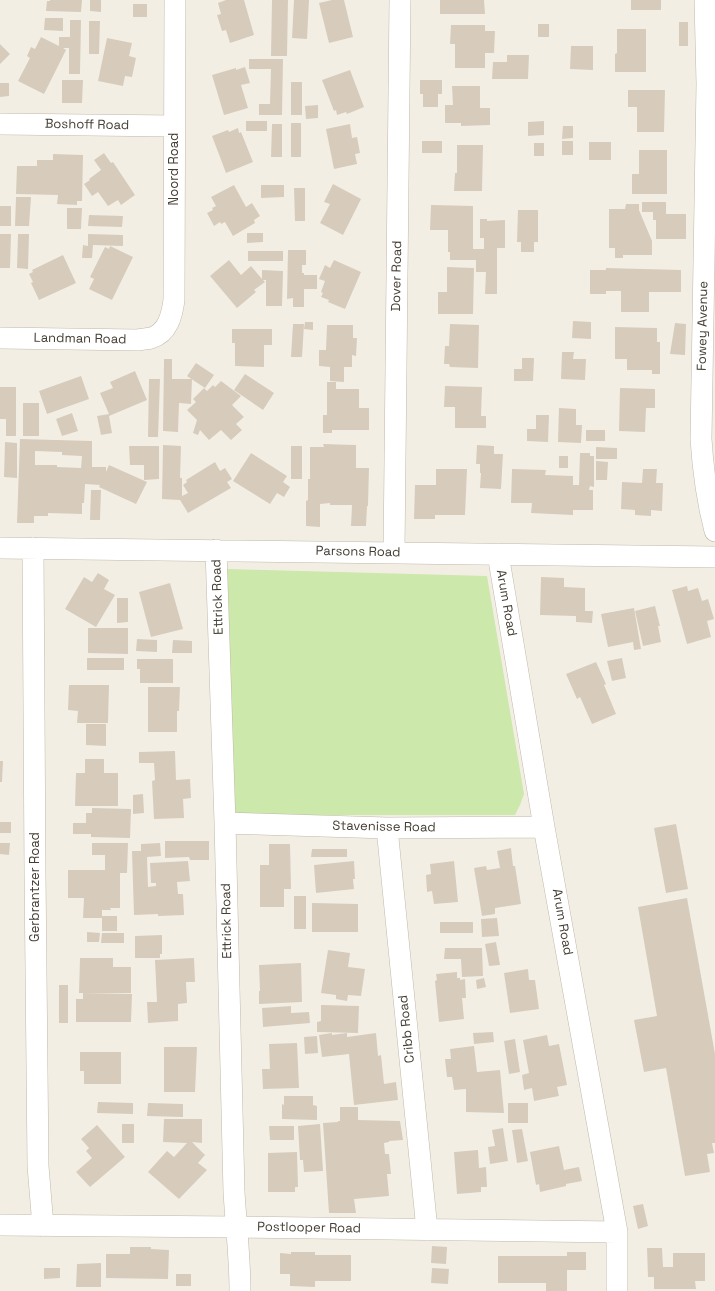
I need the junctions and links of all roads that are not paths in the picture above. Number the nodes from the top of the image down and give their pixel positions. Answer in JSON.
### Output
{"nodes":[{"id":1,"x":175,"y":0,"type":"edge"},
{"id":2,"x":400,"y":0,"type":"edge"},
{"id":3,"x":706,"y":0,"type":"edge"},
{"id":4,"x":0,"y":124,"type":"edge"},
{"id":5,"x":174,"y":126,"type":"junction"},
{"id":6,"x":158,"y":334,"type":"joint"},
{"id":7,"x":0,"y":338,"type":"edge"},
{"id":8,"x":715,"y":531,"type":"edge"},
{"id":9,"x":0,"y":548,"type":"edge"},
{"id":10,"x":33,"y":548,"type":"junction"},
{"id":11,"x":216,"y":550,"type":"junction"},
{"id":12,"x":394,"y":552,"type":"junction"},
{"id":13,"x":498,"y":554,"type":"junction"},
{"id":14,"x":715,"y":557,"type":"edge"},
{"id":15,"x":225,"y":822,"type":"junction"},
{"id":16,"x":544,"y":827,"type":"junction"},
{"id":17,"x":387,"y":828,"type":"junction"},
{"id":18,"x":0,"y":1225,"type":"edge"},
{"id":19,"x":43,"y":1226,"type":"junction"},
{"id":20,"x":236,"y":1227,"type":"junction"},
{"id":21,"x":427,"y":1230,"type":"junction"},
{"id":22,"x":618,"y":1232,"type":"junction"},
{"id":23,"x":240,"y":1291,"type":"edge"},
{"id":24,"x":618,"y":1291,"type":"edge"}],
"edges":[{"from":1,"to":5,"type":"street","name":"Noord Road"},
{"from":2,"to":12,"type":"street","name":"Dover Road"},
{"from":3,"to":8,"type":"street","name":"Fowey Avenue"},
{"from":4,"to":5,"type":"street","name":"Boshoff Road"},
{"from":5,"to":6,"type":"street","name":"Noord Road"},
{"from":6,"to":7,"type":"street","name":"Landman Road"},
{"from":9,"to":10,"type":"street","name":"Parsons Road"},
{"from":10,"to":11,"type":"street","name":"Parsons Road"},
{"from":10,"to":19,"type":"street","name":"Gerbrantzer Road"},
{"from":11,"to":12,"type":"street","name":"Parsons Road"},
{"from":11,"to":15,"type":"street","name":"Ettrick Road"},
{"from":12,"to":13,"type":"street","name":"Parsons Road"},
{"from":13,"to":14,"type":"street","name":"Parsons Road"},
{"from":13,"to":16,"type":"street","name":"Arum Road"},
{"from":15,"to":17,"type":"street","name":"Stavenisse Road"},
{"from":15,"to":20,"type":"street","name":"Ettrick Road"},
{"from":16,"to":17,"type":"street","name":"Stavenisse Road"},
{"from":16,"to":22,"type":"street","name":"Arum Road"},
{"from":17,"to":21,"type":"street","name":"Cribb Road"},
{"from":18,"to":19,"type":"street","name":"Postlooper Road"},
{"from":19,"to":20,"type":"street","name":"Postlooper Road"},
{"from":20,"to":21,"type":"street","name":"Postlooper Road"},
{"from":20,"to":23,"type":"street","name":"Ettrick Road"},
{"from":21,"to":22,"type":"street","name":"Postlooper Road"},
{"from":22,"to":24,"type":"street","name":"Arum Road"}]}
